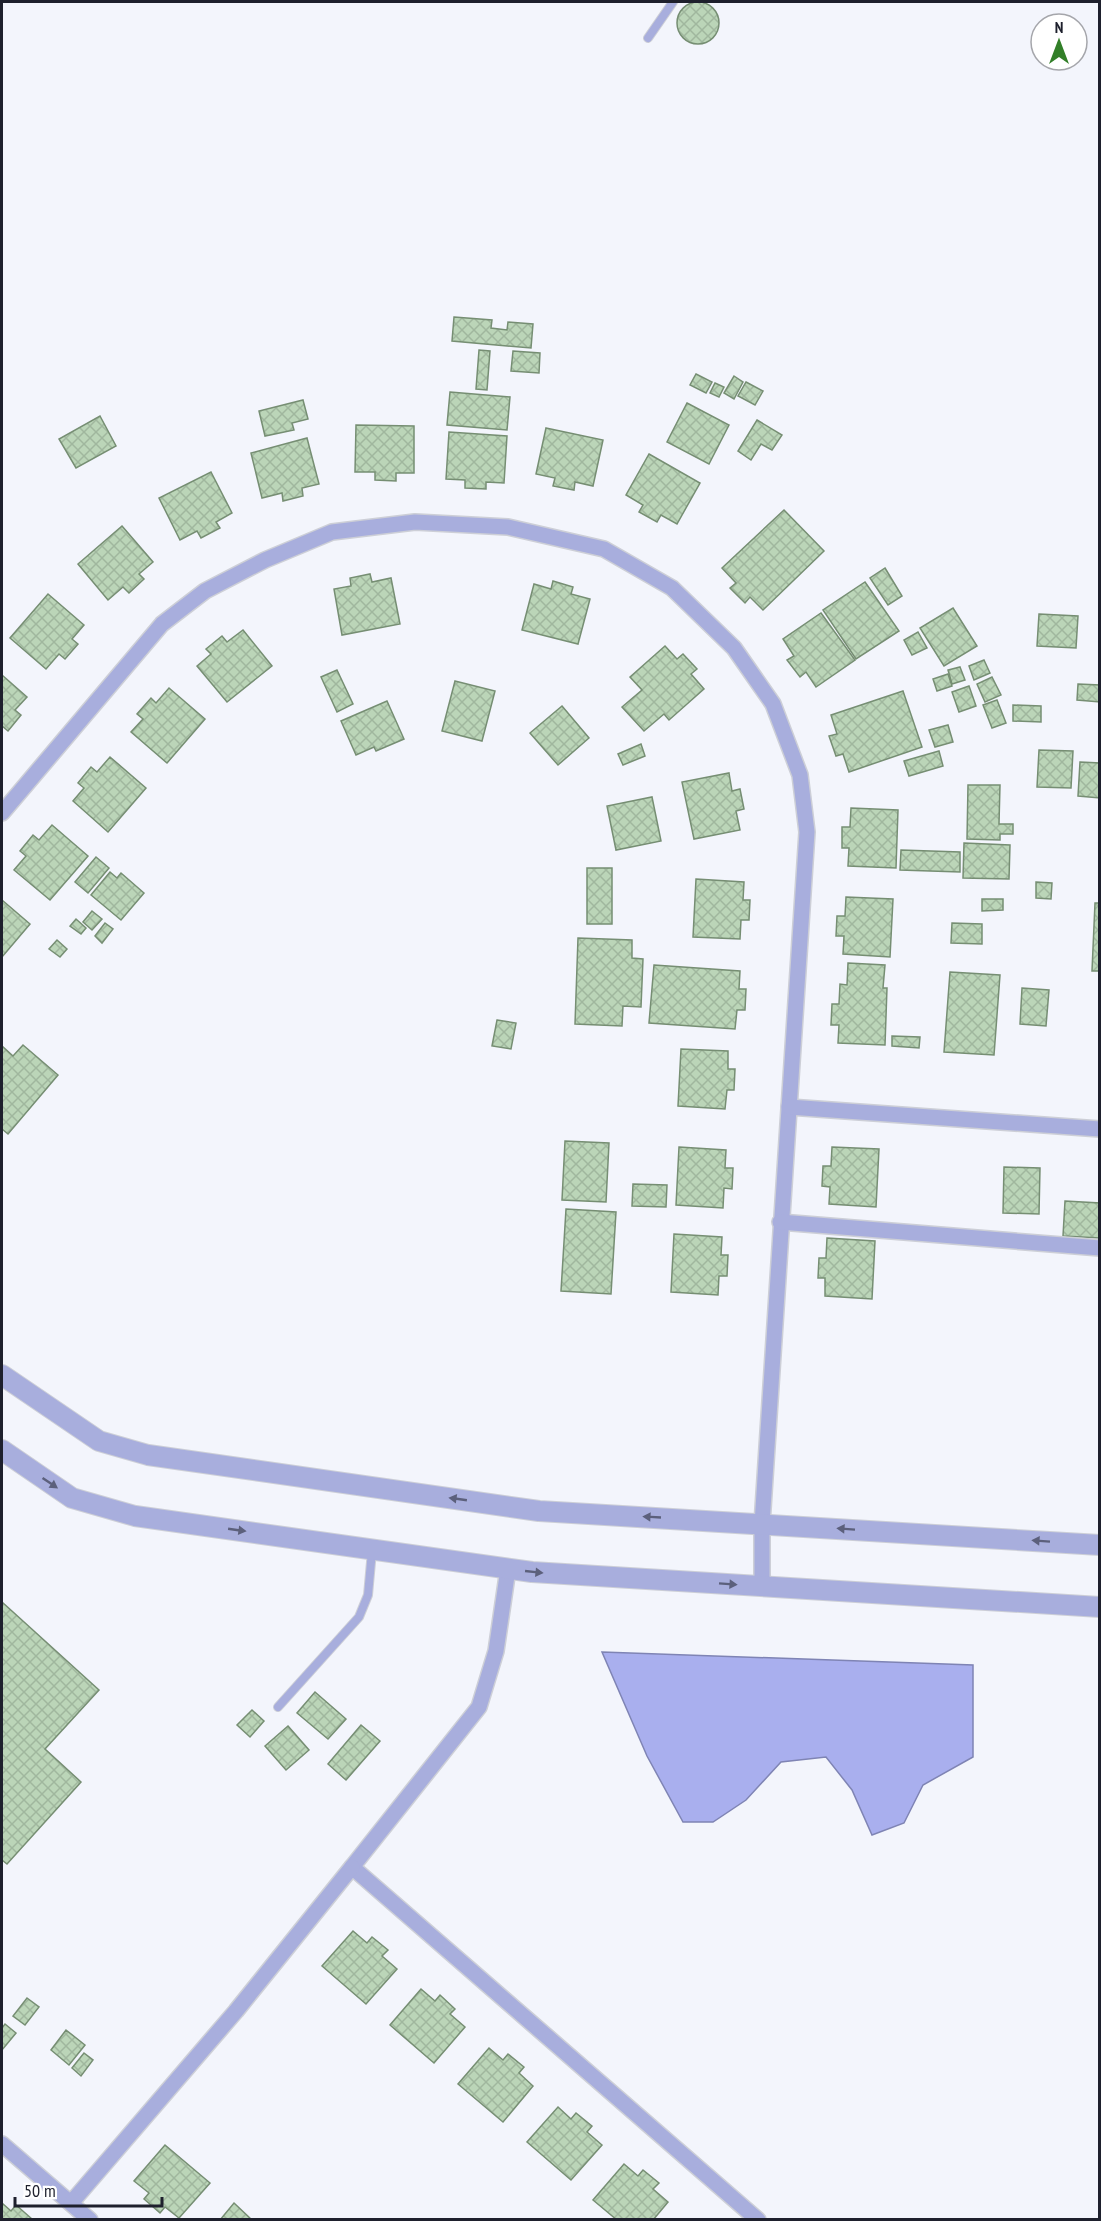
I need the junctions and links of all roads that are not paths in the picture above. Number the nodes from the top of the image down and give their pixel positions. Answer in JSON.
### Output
{"nodes":[{"id":1,"x":673,"y":2,"type":"edge"},
{"id":2,"x":648,"y":38,"type":"dead end"},
{"id":3,"x":2,"y":813,"type":"edge"},
{"id":4,"x":789,"y":1107,"type":"junction"},
{"id":5,"x":1100,"y":1129,"type":"edge"},
{"id":6,"x":780,"y":1222,"type":"junction"},
{"id":7,"x":1100,"y":1248,"type":"edge"},
{"id":8,"x":2,"y":1375,"type":"edge"},
{"id":9,"x":2,"y":1450,"type":"edge"},
{"id":10,"x":762,"y":1524,"type":"junction"},
{"id":11,"x":1100,"y":1545,"type":"edge"},
{"id":12,"x":372,"y":1550,"type":"junction"},
{"id":13,"x":508,"y":1569,"type":"junction"},
{"id":14,"x":762,"y":1586,"type":"junction"},
{"id":15,"x":1100,"y":1607,"type":"edge"},
{"id":16,"x":278,"y":1707,"type":"dead end"},
{"id":17,"x":352,"y":1867,"type":"junction"},
{"id":18,"x":2,"y":2144,"type":"edge"},
{"id":19,"x":71,"y":2203,"type":"junction"},
{"id":20,"x":90,"y":2220,"type":"edge"},
{"id":21,"x":758,"y":2220,"type":"edge"}],
"edges":[{"from":1,"to":2,"type":"lane"},
{"from":3,"to":4,"type":"street"},
{"from":4,"to":5,"type":"street"},
{"from":4,"to":6,"type":"street"},
{"from":6,"to":7,"type":"street"},
{"from":6,"to":10,"type":"street"},
{"from":10,"to":8,"type":"street","one_way":true},
{"from":9,"to":12,"type":"street","one_way":true},
{"from":11,"to":10,"type":"street","one_way":true},
{"from":10,"to":14,"type":"street"},
{"from":12,"to":13,"type":"street"},
{"from":12,"to":16,"type":"lane"},
{"from":13,"to":14,"type":"street","one_way":true},
{"from":13,"to":17,"type":"street"},
{"from":14,"to":15,"type":"street"},
{"from":17,"to":19,"type":"street"},
{"from":17,"to":21,"type":"street"},
{"from":18,"to":19,"type":"street"},
{"from":19,"to":20,"type":"street"}]}
